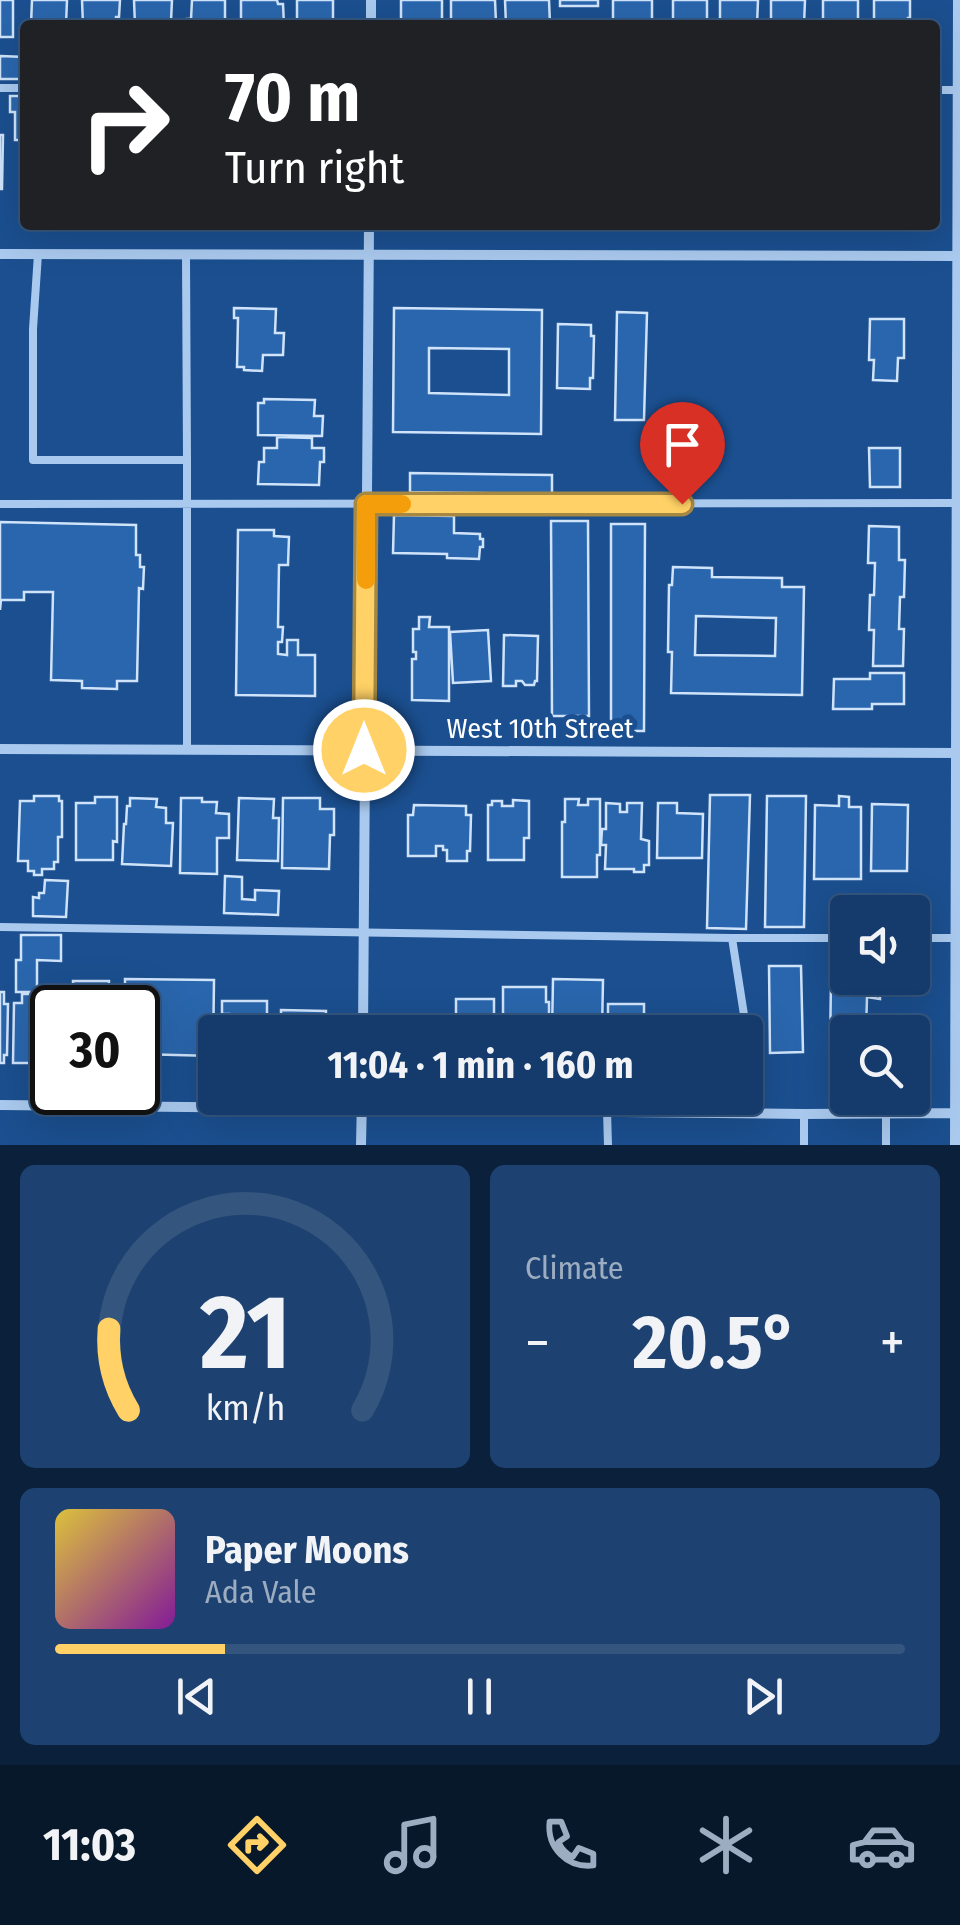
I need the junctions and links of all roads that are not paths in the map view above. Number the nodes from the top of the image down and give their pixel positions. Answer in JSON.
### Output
{"nodes":[{"id":1,"x":958,"y":0,"type":"edge"},
{"id":2,"x":959,"y":90,"type":"edge"},
{"id":3,"x":369,"y":230,"type":"edge"},
{"id":4,"x":0,"y":254,"type":"edge"},
{"id":5,"x":38,"y":254,"type":"junction"},
{"id":6,"x":186,"y":255,"type":"junction"},
{"id":7,"x":369,"y":256,"type":"junction"},
{"id":8,"x":959,"y":256,"type":"edge"},
{"id":9,"x":186,"y":460,"type":"junction"},
{"id":10,"x":0,"y":504,"type":"edge"},
{"id":11,"x":186,"y":504,"type":"junction"},
{"id":12,"x":366,"y":504,"type":"junction"},
{"id":13,"x":959,"y":504,"type":"edge"},
{"id":14,"x":0,"y":748,"type":"edge"},
{"id":15,"x":187,"y":750,"type":"junction"},
{"id":16,"x":364,"y":750,"type":"junction"},
{"id":17,"x":958,"y":753,"type":"edge"},
{"id":18,"x":0,"y":927,"type":"edge"},
{"id":19,"x":364,"y":933,"type":"junction"},
{"id":20,"x":732,"y":938,"type":"junction"},
{"id":21,"x":830,"y":938,"type":"edge"},
{"id":22,"x":930,"y":938,"type":"edge"},
{"id":23,"x":958,"y":938,"type":"edge"},
{"id":24,"x":362,"y":1015,"type":"edge"},
{"id":25,"x":744,"y":1015,"type":"edge"},
{"id":26,"x":198,"y":1104,"type":"edge"},
{"id":27,"x":0,"y":1105,"type":"edge"},
{"id":28,"x":763,"y":1112,"type":"edge"},
{"id":29,"x":930,"y":1113,"type":"edge"},
{"id":30,"x":955,"y":1113,"type":"junction"},
{"id":31,"x":804,"y":1114,"type":"junction"},
{"id":32,"x":830,"y":1114,"type":"edge"},
{"id":33,"x":362,"y":1115,"type":"edge"},
{"id":34,"x":607,"y":1115,"type":"edge"},
{"id":35,"x":886,"y":1115,"type":"edge"},
{"id":36,"x":361,"y":1145,"type":"edge"},
{"id":37,"x":608,"y":1145,"type":"edge"},
{"id":38,"x":804,"y":1145,"type":"edge"},
{"id":39,"x":886,"y":1145,"type":"edge"},
{"id":40,"x":955,"y":1145,"type":"edge"}],
"edges":[{"from":1,"to":2,"type":"street"},
{"from":2,"to":8,"type":"street"},
{"from":3,"to":7,"type":"street"},
{"from":4,"to":5,"type":"street"},
{"from":5,"to":6,"type":"street"},
{"from":5,"to":9,"type":"lane"},
{"from":6,"to":7,"type":"street"},
{"from":6,"to":9,"type":"lane"},
{"from":7,"to":8,"type":"street"},
{"from":7,"to":12,"type":"street"},
{"from":8,"to":13,"type":"street"},
{"from":9,"to":11,"type":"lane"},
{"from":10,"to":11,"type":"lane"},
{"from":11,"to":12,"type":"lane"},
{"from":11,"to":15,"type":"lane"},
{"from":12,"to":13,"type":"lane"},
{"from":12,"to":16,"type":"street"},
{"from":13,"to":17,"type":"street"},
{"from":14,"to":15,"type":"street","name":"West 10th Street"},
{"from":15,"to":16,"type":"street","name":"West 10th Street"},
{"from":16,"to":17,"type":"street","name":"West 10th Street"},
{"from":16,"to":19,"type":"street"},
{"from":17,"to":23,"type":"street"},
{"from":18,"to":19,"type":"lane"},
{"from":19,"to":20,"type":"lane"},
{"from":19,"to":24,"type":"street"},
{"from":20,"to":21,"type":"lane"},
{"from":20,"to":25,"type":"lane"},
{"from":22,"to":23,"type":"lane"},
{"from":23,"to":30,"type":"street"},
{"from":26,"to":27,"type":"street"},
{"from":28,"to":31,"type":"street"},
{"from":29,"to":30,"type":"street"},
{"from":30,"to":40,"type":"street"},
{"from":31,"to":32,"type":"street"},
{"from":31,"to":38,"type":"lane"},
{"from":33,"to":36,"type":"street"},
{"from":34,"to":37,"type":"lane"},
{"from":35,"to":39,"type":"lane"}]}
